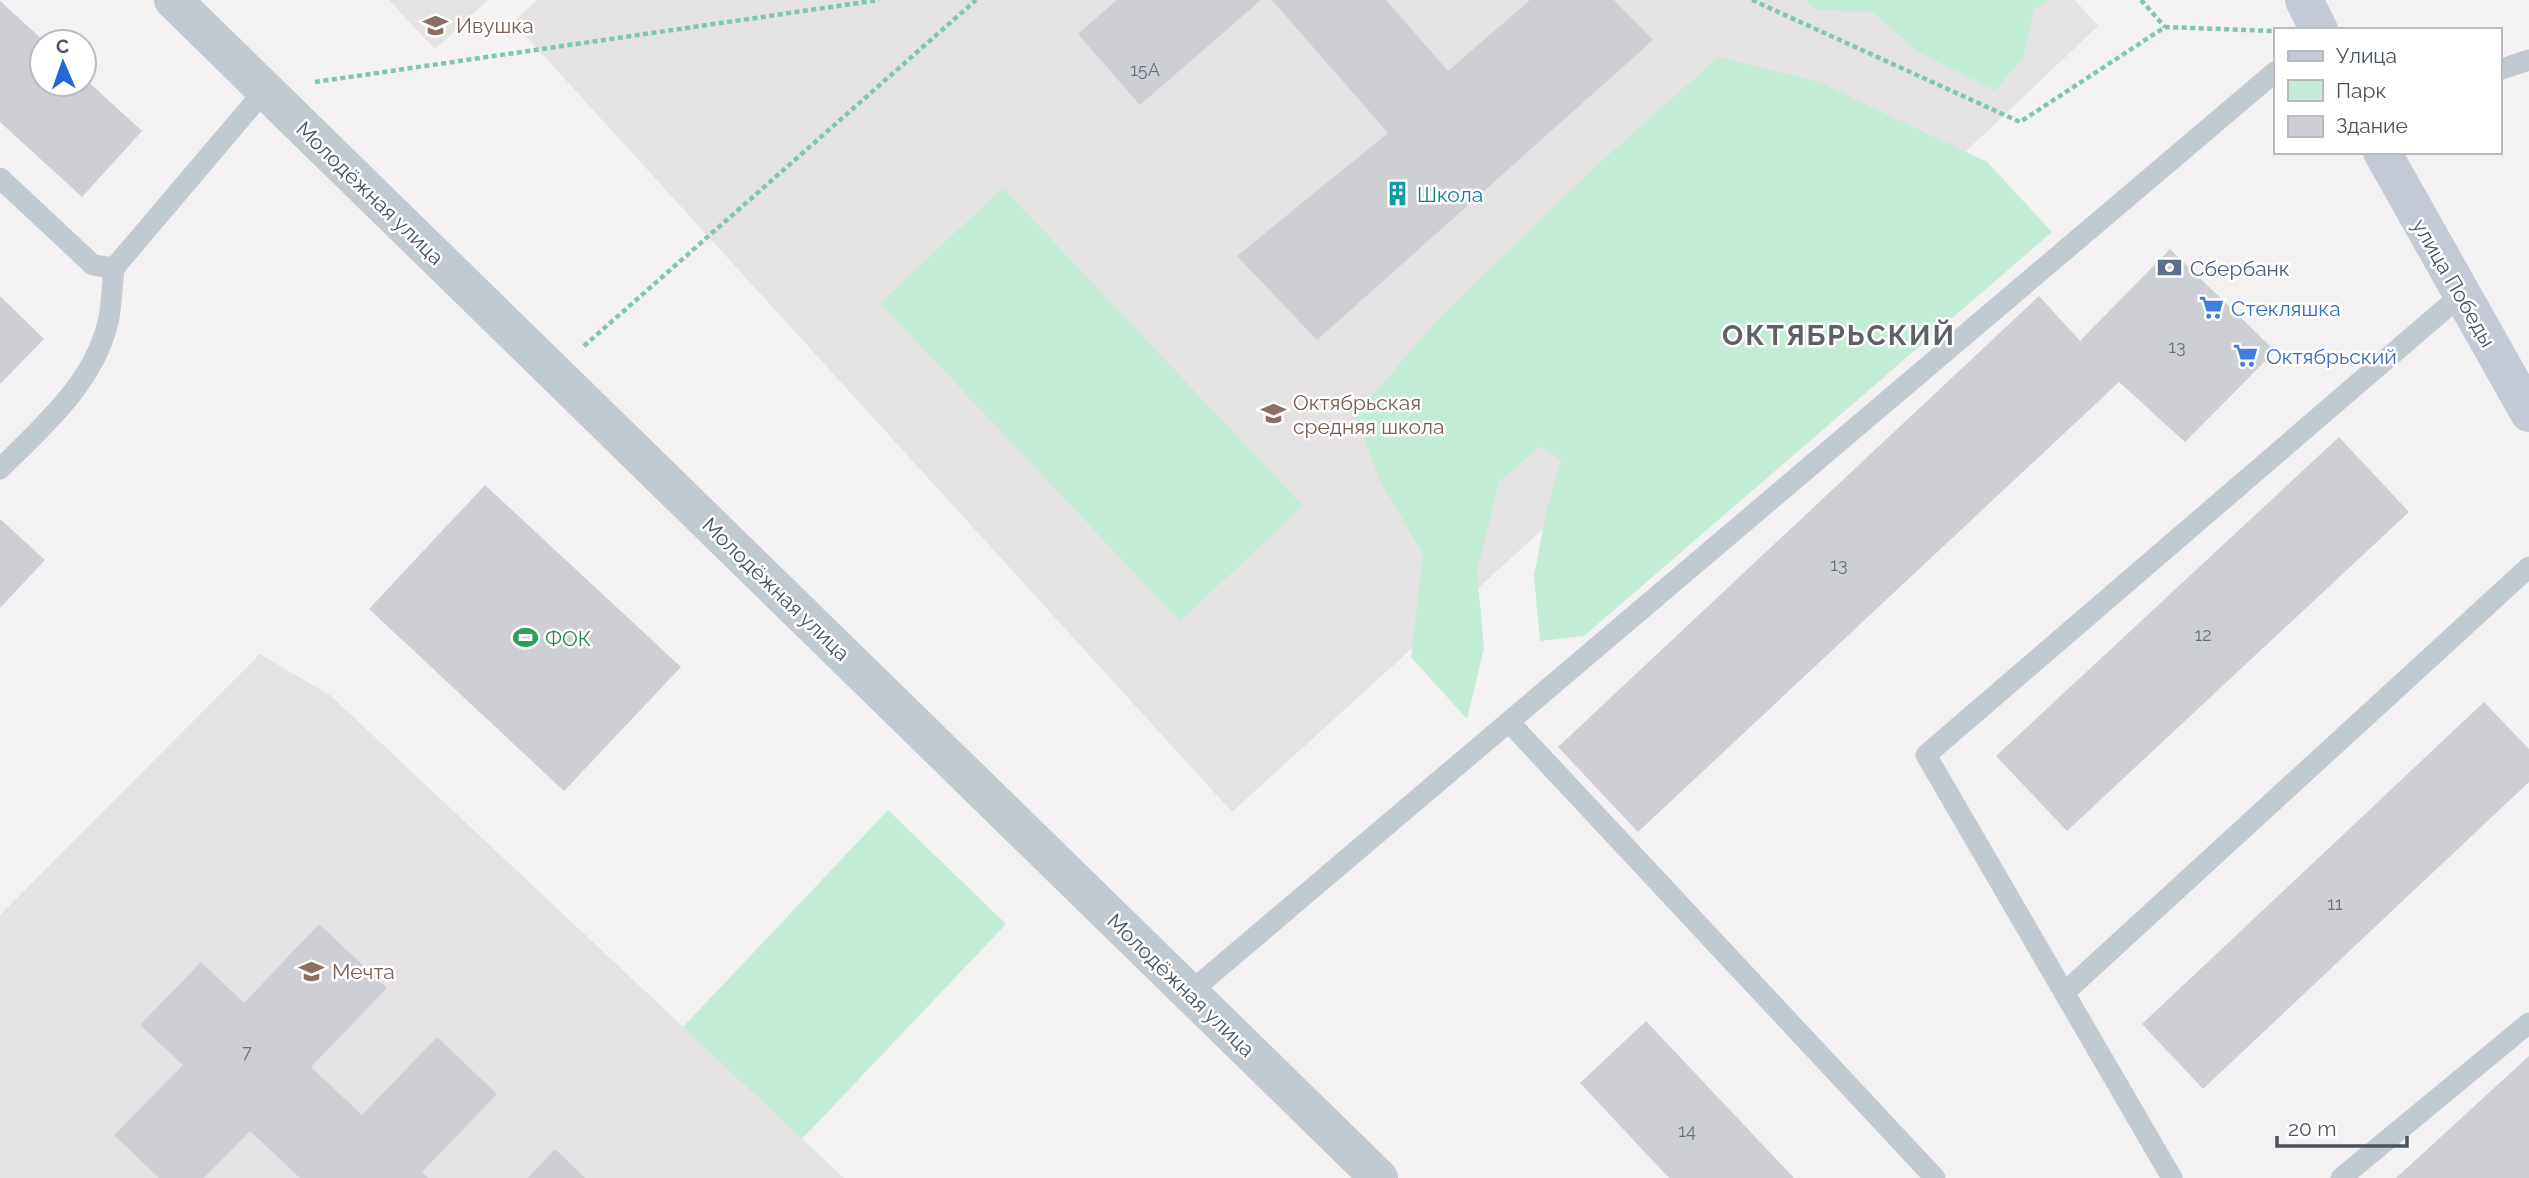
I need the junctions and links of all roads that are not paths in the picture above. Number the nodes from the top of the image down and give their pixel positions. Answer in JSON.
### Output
{"nodes":[{"id":1,"x":173,"y":0,"type":"edge"},
{"id":2,"x":2304,"y":0,"type":"edge"},
{"id":3,"x":2318,"y":28,"type":"edge"},
{"id":4,"x":2529,"y":60,"type":"edge"},
{"id":5,"x":2501,"y":69,"type":"edge"},
{"id":6,"x":2274,"y":73,"type":"edge"},
{"id":7,"x":265,"y":90,"type":"junction"},
{"id":8,"x":2383,"y":154,"type":"edge"},
{"id":9,"x":0,"y":178,"type":"edge"},
{"id":10,"x":114,"y":268,"type":"junction"},
{"id":11,"x":2461,"y":295,"type":"junction"},
{"id":12,"x":2529,"y":413,"type":"edge"},
{"id":13,"x":0,"y":469,"type":"edge"},
{"id":14,"x":2529,"y":567,"type":"edge"},
{"id":15,"x":1508,"y":722,"type":"junction"},
{"id":16,"x":1189,"y":992,"type":"junction"},
{"id":17,"x":2064,"y":993,"type":"junction"},
{"id":18,"x":2529,"y":1023,"type":"edge"},
{"id":19,"x":1379,"y":1178,"type":"edge"},
{"id":20,"x":1935,"y":1178,"type":"edge"},
{"id":21,"x":2172,"y":1178,"type":"edge"},
{"id":22,"x":2341,"y":1178,"type":"edge"}],
"edges":[{"from":1,"to":7,"type":"street","name":"Молодёжная улица"},
{"from":2,"to":3,"type":"street"},
{"from":4,"to":5,"type":"lane"},
{"from":6,"to":15,"type":"lane"},
{"from":7,"to":10,"type":"lane"},
{"from":7,"to":16,"type":"street","name":"Молодёжная улица"},
{"from":8,"to":11,"type":"street","name":"улица Победы"},
{"from":9,"to":10,"type":"lane"},
{"from":10,"to":13,"type":"lane"},
{"from":11,"to":12,"type":"street","name":"улица Победы"},
{"from":11,"to":17,"type":"lane"},
{"from":14,"to":17,"type":"lane"},
{"from":15,"to":16,"type":"lane"},
{"from":15,"to":20,"type":"lane"},
{"from":16,"to":19,"type":"street","name":"Молодёжная улица"},
{"from":17,"to":21,"type":"lane"},
{"from":18,"to":22,"type":"lane"}]}
